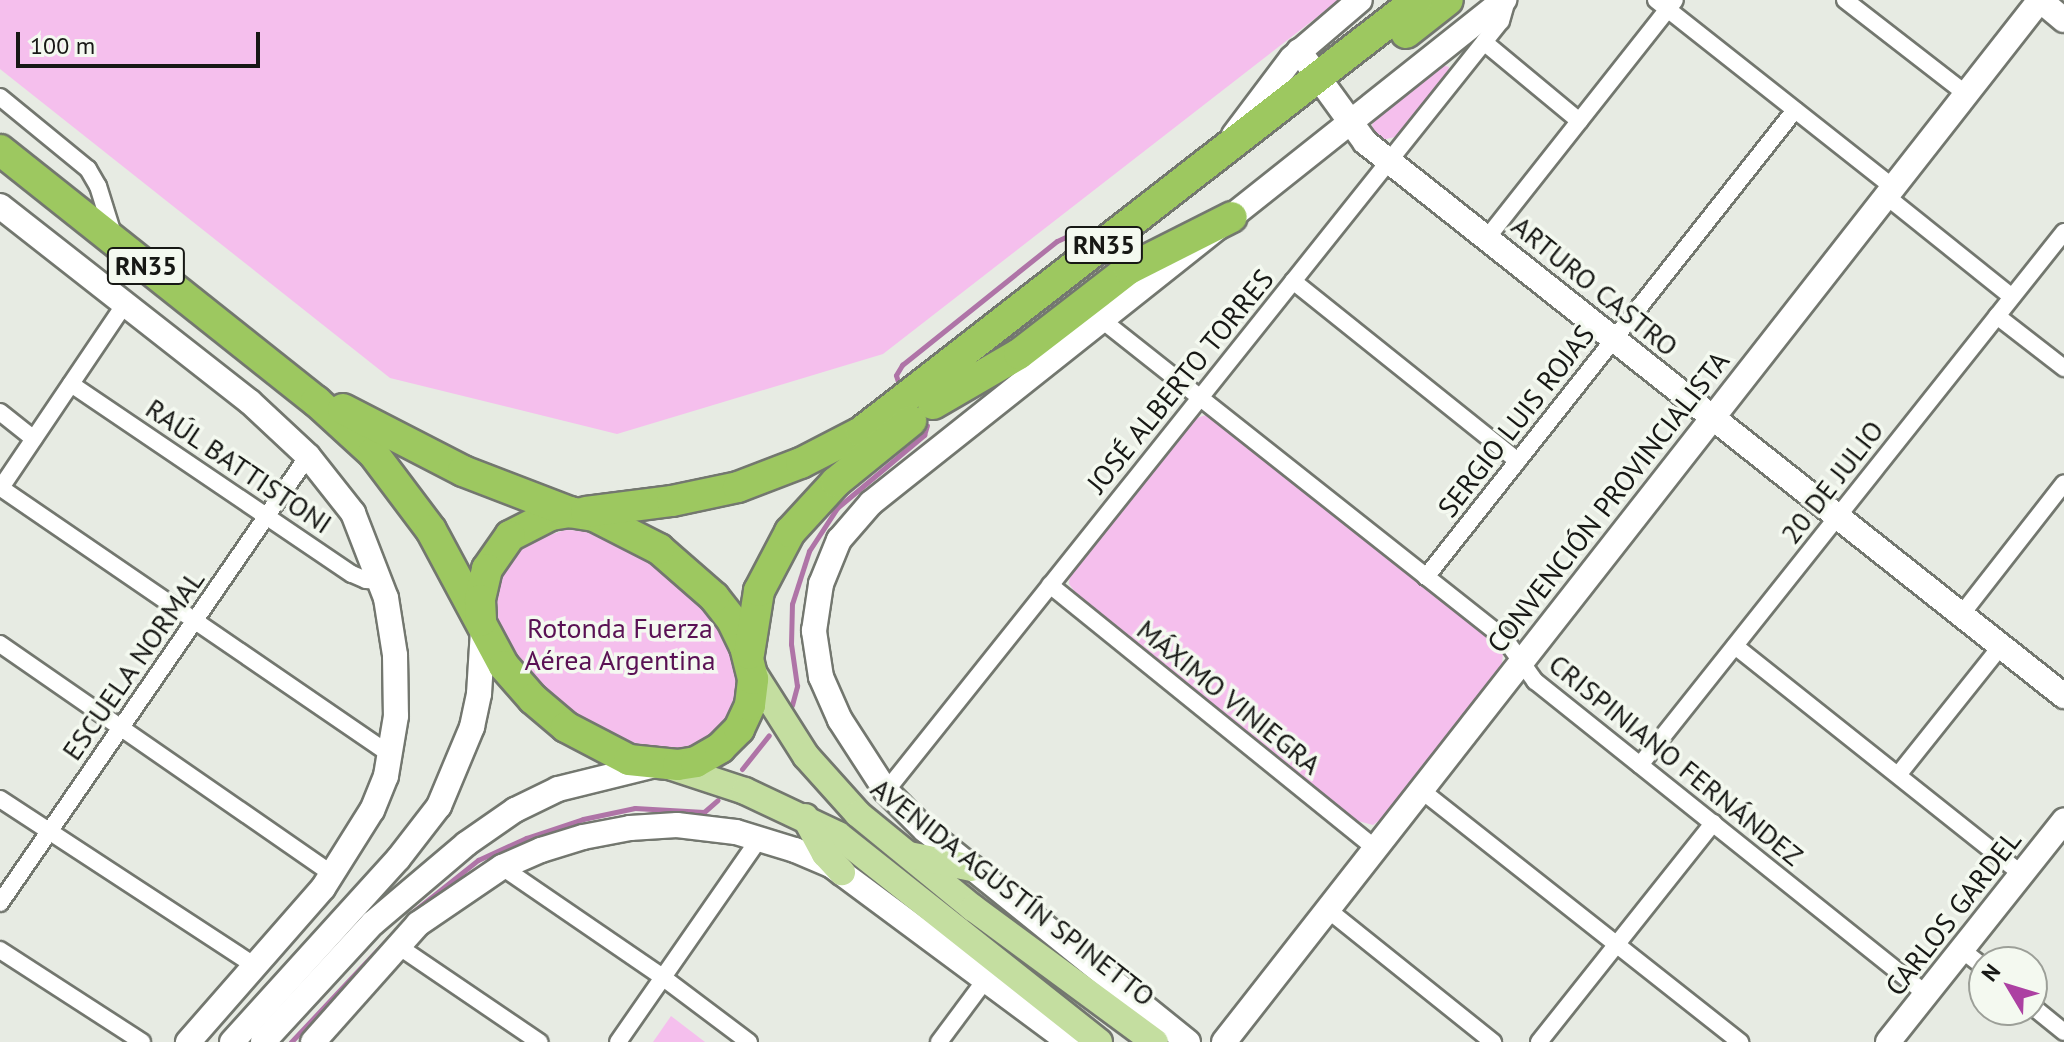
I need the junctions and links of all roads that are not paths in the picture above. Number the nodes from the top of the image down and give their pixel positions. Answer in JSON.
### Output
{"nodes":[{"id":1,"x":1360,"y":0,"type":"edge"},
{"id":2,"x":1448,"y":0,"type":"edge"},
{"id":3,"x":1465,"y":0,"type":"edge"},
{"id":4,"x":1505,"y":0,"type":"edge"},
{"id":5,"x":1845,"y":0,"type":"edge"},
{"id":6,"x":2040,"y":0,"type":"edge"},
{"id":7,"x":1414,"y":2,"type":"edge"},
{"id":8,"x":1666,"y":3,"type":"edge"},
{"id":9,"x":2064,"y":20,"type":"edge"},
{"id":10,"x":1395,"y":41,"type":"junction"},
{"id":11,"x":1484,"y":42,"type":"junction"},
{"id":12,"x":1299,"y":51,"type":"junction"},
{"id":13,"x":1325,"y":84,"type":"junction"},
{"id":14,"x":1966,"y":94,"type":"junction"},
{"id":15,"x":0,"y":97,"type":"edge"},
{"id":16,"x":1795,"y":110,"type":"junction"},
{"id":17,"x":1579,"y":121,"type":"junction"},
{"id":18,"x":1352,"y":123,"type":"junction"},
{"id":19,"x":0,"y":150,"type":"edge"},
{"id":20,"x":1220,"y":154,"type":"junction"},
{"id":21,"x":1389,"y":161,"type":"junction"},
{"id":22,"x":1890,"y":192,"type":"junction"},
{"id":23,"x":0,"y":206,"type":"edge"},
{"id":24,"x":1232,"y":217,"type":"junction"},
{"id":25,"x":2064,"y":232,"type":"edge"},
{"id":26,"x":1487,"y":238,"type":"junction"},
{"id":27,"x":116,"y":242,"type":"junction"},
{"id":28,"x":1293,"y":281,"type":"junction"},
{"id":29,"x":2012,"y":297,"type":"junction"},
{"id":30,"x":125,"y":304,"type":"junction"},
{"id":31,"x":1997,"y":316,"type":"junction"},
{"id":32,"x":1102,"y":320,"type":"junction"},
{"id":33,"x":1613,"y":340,"type":"junction"},
{"id":34,"x":2064,"y":368,"type":"edge"},
{"id":35,"x":291,"y":381,"type":"junction"},
{"id":36,"x":71,"y":384,"type":"junction"},
{"id":37,"x":1200,"y":398,"type":"junction"},
{"id":38,"x":933,"y":404,"type":"junction"},
{"id":39,"x":0,"y":412,"type":"edge"},
{"id":40,"x":1712,"y":418,"type":"junction"},
{"id":41,"x":34,"y":439,"type":"junction"},
{"id":42,"x":308,"y":456,"type":"junction"},
{"id":43,"x":1518,"y":461,"type":"junction"},
{"id":44,"x":2064,"y":483,"type":"edge"},
{"id":45,"x":0,"y":488,"type":"edge"},
{"id":46,"x":575,"y":512,"type":"junction"},
{"id":47,"x":267,"y":516,"type":"junction"},
{"id":48,"x":1837,"y":517,"type":"junction"},
{"id":49,"x":1426,"y":577,"type":"junction"},
{"id":50,"x":381,"y":581,"type":"junction"},
{"id":51,"x":1050,"y":585,"type":"junction"},
{"id":52,"x":1961,"y":615,"type":"junction"},
{"id":53,"x":195,"y":621,"type":"junction"},
{"id":54,"x":482,"y":626,"type":"junction"},
{"id":55,"x":0,"y":644,"type":"edge"},
{"id":56,"x":1735,"y":646,"type":"junction"},
{"id":57,"x":2001,"y":646,"type":"junction"},
{"id":58,"x":1520,"y":663,"type":"junction"},
{"id":59,"x":751,"y":667,"type":"junction"},
{"id":60,"x":2064,"y":696,"type":"edge"},
{"id":61,"x":121,"y":728,"type":"junction"},
{"id":62,"x":391,"y":755,"type":"junction"},
{"id":63,"x":663,"y":765,"type":"junction"},
{"id":64,"x":1640,"y":765,"type":"junction"},
{"id":65,"x":1898,"y":775,"type":"junction"},
{"id":66,"x":1421,"y":790,"type":"junction"},
{"id":67,"x":886,"y":791,"type":"junction"},
{"id":68,"x":0,"y":799,"type":"edge"},
{"id":69,"x":805,"y":817,"type":"junction"},
{"id":70,"x":2064,"y":821,"type":"edge"},
{"id":71,"x":1713,"y":823,"type":"junction"},
{"id":72,"x":49,"y":832,"type":"junction"},
{"id":73,"x":759,"y":839,"type":"junction"},
{"id":74,"x":1375,"y":848,"type":"junction"},
{"id":75,"x":905,"y":853,"type":"junction"},
{"id":76,"x":502,"y":867,"type":"junction"},
{"id":77,"x":972,"y":868,"type":"junction"},
{"id":78,"x":842,"y":872,"type":"junction"},
{"id":79,"x":2022,"y":874,"type":"junction"},
{"id":80,"x":333,"y":875,"type":"junction"},
{"id":81,"x":0,"y":903,"type":"edge"},
{"id":82,"x":1327,"y":909,"type":"junction"},
{"id":83,"x":1616,"y":944,"type":"junction"},
{"id":84,"x":398,"y":946,"type":"junction"},
{"id":85,"x":0,"y":950,"type":"edge"},
{"id":86,"x":1962,"y":950,"type":"junction"},
{"id":87,"x":1968,"y":955,"type":"edge"},
{"id":88,"x":257,"y":967,"type":"junction"},
{"id":89,"x":661,"y":976,"type":"junction"},
{"id":90,"x":986,"y":979,"type":"junction"},
{"id":91,"x":1926,"y":994,"type":"junction"},
{"id":92,"x":2048,"y":1019,"type":"edge"},
{"id":93,"x":2064,"y":1032,"type":"edge"},
{"id":94,"x":1234,"y":1038,"type":"edge"},
{"id":95,"x":142,"y":1042,"type":"edge"},
{"id":96,"x":188,"y":1042,"type":"edge"},
{"id":97,"x":232,"y":1042,"type":"edge"},
{"id":98,"x":263,"y":1042,"type":"edge"},
{"id":99,"x":313,"y":1042,"type":"edge"},
{"id":100,"x":539,"y":1042,"type":"edge"},
{"id":101,"x":618,"y":1042,"type":"edge"},
{"id":102,"x":749,"y":1042,"type":"edge"},
{"id":103,"x":939,"y":1042,"type":"edge"},
{"id":104,"x":1069,"y":1042,"type":"edge"},
{"id":105,"x":1099,"y":1042,"type":"edge"},
{"id":106,"x":1155,"y":1042,"type":"edge"},
{"id":107,"x":1188,"y":1042,"type":"edge"},
{"id":108,"x":1493,"y":1042,"type":"edge"},
{"id":109,"x":1539,"y":1042,"type":"edge"},
{"id":110,"x":1740,"y":1042,"type":"edge"},
{"id":111,"x":1888,"y":1042,"type":"edge"}],
"edges":[{"from":1,"to":12,"type":"street"},
{"from":2,"to":10,"type":"highway","number":"RN35"},
{"from":3,"to":10,"type":"highway"},
{"from":4,"to":11,"type":"street","name":"JOSÉ ALBERTO TORRES"},
{"from":4,"to":18,"type":"street"},
{"from":5,"to":14,"type":"street"},
{"from":6,"to":9,"type":"street"},
{"from":6,"to":14,"type":"street","name":"CONVENCIÓN PROVINCIALISTA"},
{"from":7,"to":13,"type":"highway","number":"RN35"},
{"from":8,"to":16,"type":"street"},
{"from":8,"to":17,"type":"street"},
{"from":10,"to":13,"type":"highway","number":"RN35"},
{"from":11,"to":17,"type":"street"},
{"from":11,"to":21,"type":"street","name":"JOSÉ ALBERTO TORRES"},
{"from":12,"to":13,"type":"street","name":"ARTURO CASTRO"},
{"from":12,"to":20,"type":"street"},
{"from":13,"to":18,"type":"street","name":"ARTURO CASTRO"},
{"from":13,"to":20,"type":"highway","number":"RN35"},
{"from":13,"to":38,"type":"highway","number":"RN35"},
{"from":14,"to":22,"type":"street","name":"CONVENCIÓN PROVINCIALISTA"},
{"from":15,"to":27,"type":"street"},
{"from":16,"to":22,"type":"street"},
{"from":16,"to":33,"type":"street","name":"SERGIO LUIS ROJAS"},
{"from":17,"to":26,"type":"street"},
{"from":18,"to":21,"type":"street","name":"ARTURO CASTRO"},
{"from":18,"to":24,"type":"street"},
{"from":19,"to":27,"type":"highway","number":"RN35"},
{"from":20,"to":46,"type":"highway","number":"RN35"},
{"from":21,"to":26,"type":"street","name":"ARTURO CASTRO"},
{"from":21,"to":28,"type":"street","name":"JOSÉ ALBERTO TORRES"},
{"from":22,"to":29,"type":"street"},
{"from":22,"to":40,"type":"street","name":"CONVENCIÓN PROVINCIALISTA"},
{"from":23,"to":30,"type":"street"},
{"from":24,"to":32,"type":"street"},
{"from":24,"to":38,"type":"highway"},
{"from":25,"to":29,"type":"street","name":"20 DE JULIO"},
{"from":26,"to":33,"type":"street","name":"ARTURO CASTRO"},
{"from":27,"to":35,"type":"highway","number":"RN35"},
{"from":28,"to":37,"type":"street","name":"JOSÉ ALBERTO TORRES"},
{"from":28,"to":43,"type":"street"},
{"from":29,"to":31,"type":"street","name":"20 DE JULIO"},
{"from":30,"to":36,"type":"street"},
{"from":30,"to":42,"type":"street"},
{"from":31,"to":34,"type":"street"},
{"from":31,"to":48,"type":"street","name":"20 DE JULIO"},
{"from":32,"to":37,"type":"street","name":"CRISPINIANO FERNÁNDEZ"},
{"from":32,"to":67,"type":"street"},
{"from":33,"to":40,"type":"street","name":"ARTURO CASTRO"},
{"from":33,"to":43,"type":"street","name":"SERGIO LUIS ROJAS"},
{"from":35,"to":46,"type":"highway","number":"RN35"},
{"from":35,"to":54,"type":"highway","number":"RN35"},
{"from":36,"to":41,"type":"street"},
{"from":36,"to":47,"type":"street","name":"RAÚL BATTISTONI"},
{"from":37,"to":49,"type":"street","name":"CRISPINIANO FERNÁNDEZ"},
{"from":37,"to":51,"type":"street","name":"JOSÉ ALBERTO TORRES"},
{"from":38,"to":59,"type":"highway","number":"RN35"},
{"from":39,"to":41,"type":"street"},
{"from":40,"to":48,"type":"street","name":"ARTURO CASTRO"},
{"from":40,"to":58,"type":"street","name":"CONVENCIÓN PROVINCIALISTA"},
{"from":41,"to":45,"type":"street"},
{"from":42,"to":47,"type":"street","name":"ESCUELA NORMAL"},
{"from":42,"to":50,"type":"street"},
{"from":43,"to":49,"type":"street","name":"SERGIO LUIS ROJAS"},
{"from":44,"to":52,"type":"street"},
{"from":45,"to":53,"type":"street"},
{"from":46,"to":54,"type":"highway","number":"RN35"},
{"from":46,"to":59,"type":"highway","number":"RN35"},
{"from":47,"to":50,"type":"street","name":"RAÚL BATTISTONI"},
{"from":47,"to":53,"type":"street","name":"ESCUELA NORMAL"},
{"from":48,"to":52,"type":"street","name":"ARTURO CASTRO"},
{"from":48,"to":56,"type":"street","name":"20 DE JULIO"},
{"from":49,"to":58,"type":"street","name":"CRISPINIANO FERNÁNDEZ"},
{"from":50,"to":62,"type":"street"},
{"from":51,"to":67,"type":"street","name":"JOSÉ ALBERTO TORRES"},
{"from":51,"to":74,"type":"street","name":"MÁXIMO VINIEGRA"},
{"from":52,"to":57,"type":"street","name":"ARTURO CASTRO"},
{"from":53,"to":61,"type":"street","name":"ESCUELA NORMAL"},
{"from":53,"to":62,"type":"street"},
{"from":54,"to":63,"type":"highway","number":"RN35"},
{"from":54,"to":97,"type":"street"},
{"from":55,"to":61,"type":"street"},
{"from":56,"to":64,"type":"street","name":"20 DE JULIO"},
{"from":56,"to":65,"type":"street"},
{"from":57,"to":60,"type":"street","name":"ARTURO CASTRO"},
{"from":57,"to":65,"type":"street"},
{"from":58,"to":64,"type":"street","name":"CRISPINIANO FERNÁNDEZ"},
{"from":58,"to":66,"type":"street","name":"CONVENCIÓN PROVINCIALISTA"},
{"from":59,"to":63,"type":"highway","number":"RN35"},
{"from":59,"to":75,"type":"main road","name":"AVENIDA AGUSTÍN SPINETTO"},
{"from":61,"to":72,"type":"street","name":"ESCUELA NORMAL"},
{"from":61,"to":80,"type":"street"},
{"from":62,"to":80,"type":"street"},
{"from":63,"to":69,"type":"main road"},
{"from":63,"to":98,"type":"street"},
{"from":64,"to":71,"type":"street","name":"CRISPINIANO FERNÁNDEZ"},
{"from":65,"to":79,"type":"street"},
{"from":66,"to":74,"type":"street","name":"CONVENCIÓN PROVINCIALISTA"},
{"from":66,"to":83,"type":"street"},
{"from":67,"to":77,"type":"street"},
{"from":68,"to":72,"type":"street"},
{"from":69,"to":78,"type":"main road"},
{"from":69,"to":105,"type":"main road"},
{"from":70,"to":79,"type":"street","name":"CARLOS GARDEL"},
{"from":71,"to":83,"type":"street"},
{"from":71,"to":91,"type":"street","name":"CRISPINIANO FERNÁNDEZ"},
{"from":72,"to":81,"type":"street","name":"ESCUELA NORMAL"},
{"from":72,"to":88,"type":"street"},
{"from":73,"to":76,"type":"street"},
{"from":73,"to":78,"type":"street"},
{"from":73,"to":89,"type":"street"},
{"from":74,"to":82,"type":"street","name":"CONVENCIÓN PROVINCIALISTA"},
{"from":75,"to":77,"type":"main road"},
{"from":75,"to":106,"type":"main road","name":"AVENIDA AGUSTÍN SPINETTO"},
{"from":76,"to":84,"type":"street"},
{"from":76,"to":89,"type":"street"},
{"from":77,"to":107,"type":"street"},
{"from":78,"to":90,"type":"street"},
{"from":79,"to":86,"type":"street","name":"CARLOS GARDEL"},
{"from":80,"to":88,"type":"street"},
{"from":82,"to":94,"type":"street","name":"CONVENCIÓN PROVINCIALISTA"},
{"from":82,"to":108,"type":"street"},
{"from":83,"to":109,"type":"street"},
{"from":83,"to":110,"type":"street"},
{"from":84,"to":99,"type":"street"},
{"from":84,"to":100,"type":"street"},
{"from":85,"to":95,"type":"street"},
{"from":86,"to":87,"type":"street"},
{"from":86,"to":91,"type":"street","name":"CARLOS GARDEL"},
{"from":88,"to":96,"type":"street"},
{"from":89,"to":101,"type":"street"},
{"from":89,"to":102,"type":"street"},
{"from":90,"to":103,"type":"street"},
{"from":90,"to":104,"type":"street"},
{"from":91,"to":111,"type":"street","name":"CARLOS GARDEL"},
{"from":92,"to":93,"type":"street"}]}
